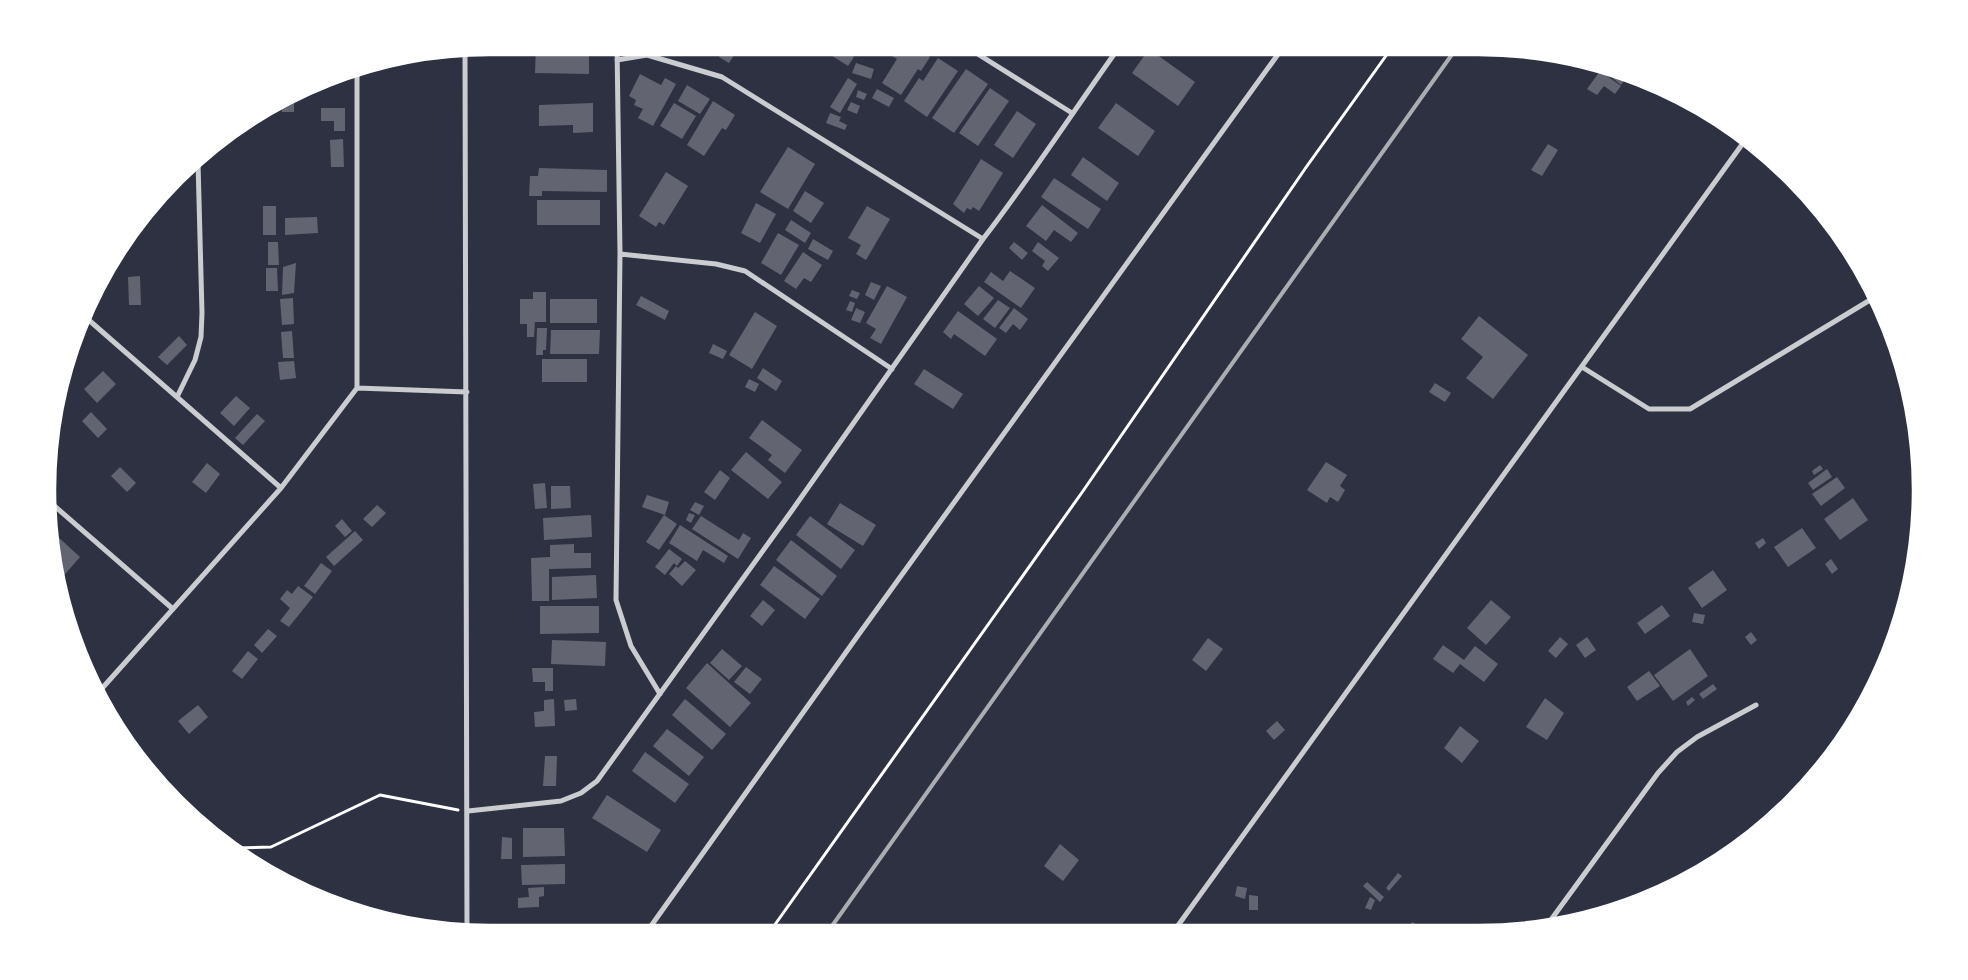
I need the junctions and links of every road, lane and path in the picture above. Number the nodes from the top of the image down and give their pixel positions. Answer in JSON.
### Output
{"nodes":[{"id":1,"x":616,"y":55,"type":"edge"},
{"id":2,"x":979,"y":55,"type":"edge"},
{"id":3,"x":1114,"y":55,"type":"edge"},
{"id":4,"x":1277,"y":55,"type":"edge"},
{"id":5,"x":1387,"y":55,"type":"edge"},
{"id":6,"x":466,"y":56,"type":"edge"},
{"id":7,"x":616,"y":60,"type":"junction"},
{"id":8,"x":357,"y":76,"type":"edge"},
{"id":9,"x":1072,"y":113,"type":"junction"},
{"id":10,"x":1742,"y":144,"type":"edge"},
{"id":11,"x":198,"y":167,"type":"edge"},
{"id":12,"x":983,"y":239,"type":"junction"},
{"id":13,"x":620,"y":254,"type":"junction"},
{"id":14,"x":1869,"y":301,"type":"edge"},
{"id":15,"x":90,"y":321,"type":"edge"},
{"id":16,"x":1582,"y":366,"type":"junction"},
{"id":17,"x":892,"y":369,"type":"junction"},
{"id":18,"x":357,"y":388,"type":"junction"},
{"id":19,"x":467,"y":392,"type":"junction"},
{"id":20,"x":177,"y":397,"type":"junction"},
{"id":21,"x":281,"y":488,"type":"junction"},
{"id":22,"x":56,"y":506,"type":"edge"},
{"id":23,"x":173,"y":609,"type":"junction"},
{"id":24,"x":103,"y":688,"type":"edge"},
{"id":25,"x":660,"y":694,"type":"junction"},
{"id":26,"x":1756,"y":705,"type":"dead end"},
{"id":27,"x":468,"y":812,"type":"junction"},
{"id":28,"x":242,"y":848,"type":"edge"},
{"id":29,"x":1552,"y":919,"type":"edge"},
{"id":30,"x":467,"y":924,"type":"edge"},
{"id":31,"x":652,"y":925,"type":"edge"},
{"id":32,"x":775,"y":925,"type":"edge"},
{"id":33,"x":1178,"y":925,"type":"edge"}],
"edges":[{"from":1,"to":7,"type":"street"},
{"from":2,"to":9,"type":"street"},
{"from":3,"to":9,"type":"street"},
{"from":4,"to":31,"type":"street"},
{"from":5,"to":32,"type":"path"},
{"from":6,"to":19,"type":"street"},
{"from":7,"to":12,"type":"street"},
{"from":7,"to":13,"type":"street"},
{"from":8,"to":18,"type":"street"},
{"from":9,"to":12,"type":"street"},
{"from":10,"to":16,"type":"street"},
{"from":11,"to":20,"type":"street"},
{"from":12,"to":17,"type":"street"},
{"from":13,"to":17,"type":"street"},
{"from":13,"to":25,"type":"street"},
{"from":14,"to":16,"type":"street"},
{"from":15,"to":20,"type":"street"},
{"from":16,"to":33,"type":"street"},
{"from":17,"to":25,"type":"street"},
{"from":18,"to":19,"type":"street"},
{"from":18,"to":21,"type":"street"},
{"from":19,"to":27,"type":"street"},
{"from":20,"to":21,"type":"street"},
{"from":21,"to":23,"type":"street"},
{"from":22,"to":23,"type":"street"},
{"from":23,"to":24,"type":"street"},
{"from":25,"to":27,"type":"street"},
{"from":26,"to":29,"type":"street"},
{"from":27,"to":28,"type":"path"},
{"from":27,"to":30,"type":"street"}]}
